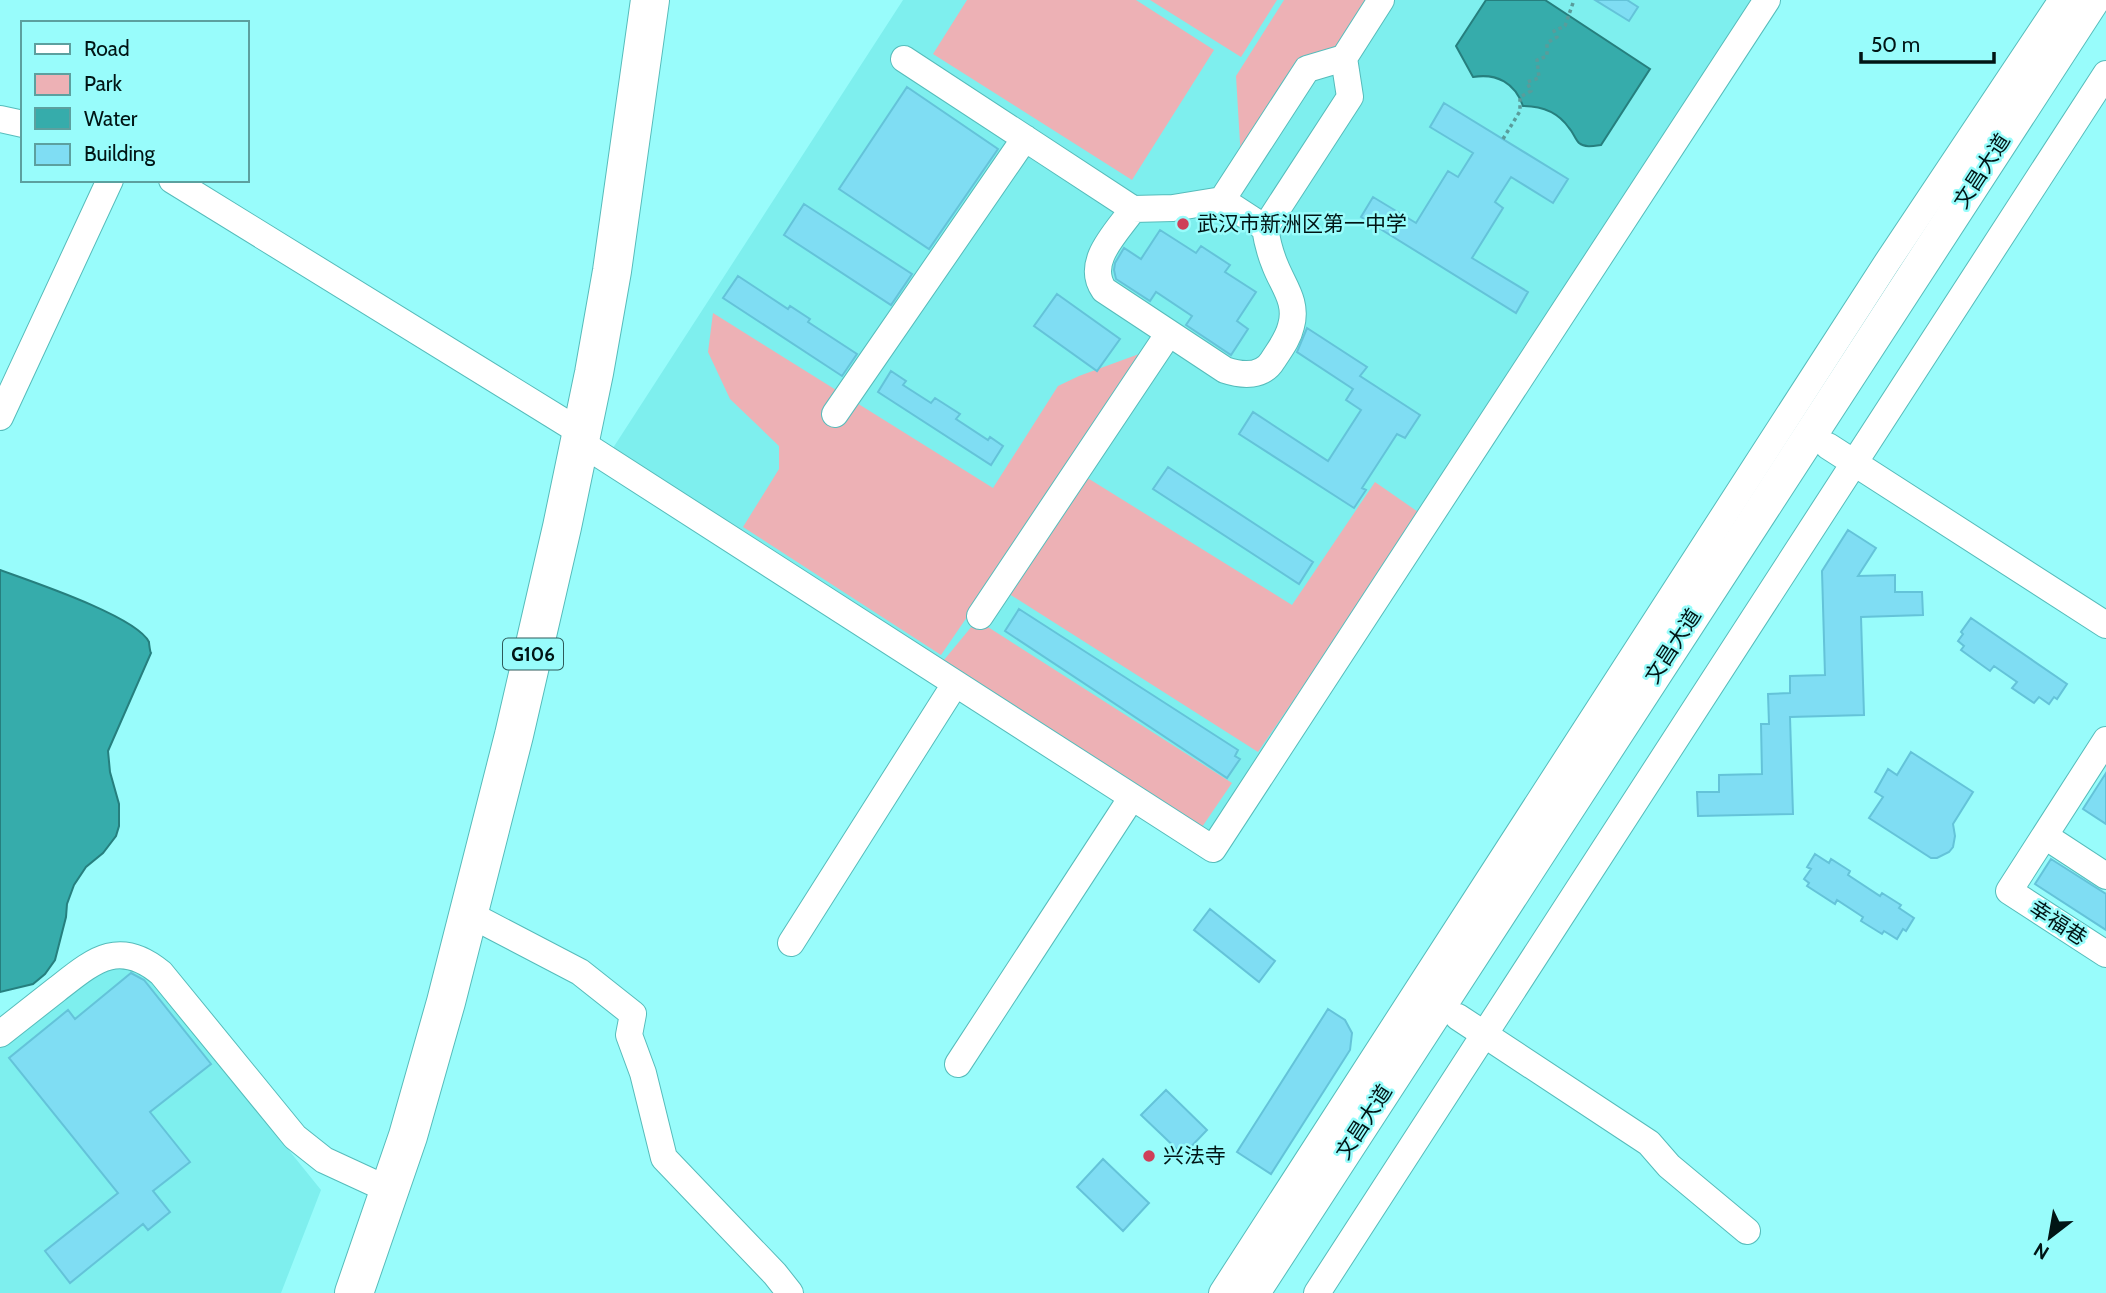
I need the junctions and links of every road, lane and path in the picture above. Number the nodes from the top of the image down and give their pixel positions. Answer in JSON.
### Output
{"nodes":[{"id":1,"x":650,"y":0,"type":"edge"},
{"id":2,"x":1381,"y":0,"type":"edge"},
{"id":3,"x":1574,"y":0,"type":"edge"},
{"id":4,"x":1767,"y":0,"type":"edge"},
{"id":5,"x":2062,"y":0,"type":"edge"},
{"id":6,"x":2093,"y":0,"type":"edge"},
{"id":7,"x":2106,"y":19,"type":"edge"},
{"id":8,"x":1344,"y":58,"type":"junction"},
{"id":9,"x":904,"y":59,"type":"dead end"},
{"id":10,"x":2106,"y":74,"type":"edge"},
{"id":11,"x":0,"y":119,"type":"edge"},
{"id":12,"x":21,"y":124,"type":"edge"},
{"id":13,"x":1025,"y":138,"type":"junction"},
{"id":14,"x":1503,"y":139,"type":"dead end"},
{"id":15,"x":109,"y":182,"type":"edge"},
{"id":16,"x":176,"y":182,"type":"edge"},
{"id":17,"x":1222,"y":200,"type":"junction"},
{"id":18,"x":1133,"y":209,"type":"junction"},
{"id":19,"x":1265,"y":228,"type":"junction"},
{"id":20,"x":1169,"y":333,"type":"junction"},
{"id":21,"x":835,"y":414,"type":"dead end"},
{"id":22,"x":0,"y":417,"type":"edge"},
{"id":23,"x":581,"y":438,"type":"junction"},
{"id":24,"x":1841,"y":454,"type":"junction"},
{"id":25,"x":980,"y":616,"type":"dead end"},
{"id":26,"x":2106,"y":625,"type":"edge"},
{"id":27,"x":955,"y":684,"type":"junction"},
{"id":28,"x":2106,"y":740,"type":"edge"},
{"id":29,"x":1132,"y":797,"type":"junction"},
{"id":30,"x":2045,"y":836,"type":"junction"},
{"id":31,"x":2106,"y":876,"type":"edge"},
{"id":32,"x":469,"y":914,"type":"junction"},
{"id":33,"x":791,"y":943,"type":"dead end"},
{"id":34,"x":2106,"y":954,"type":"edge"},
{"id":35,"x":1471,"y":1026,"type":"junction"},
{"id":36,"x":0,"y":1034,"type":"edge"},
{"id":37,"x":958,"y":1064,"type":"dead end"},
{"id":38,"x":390,"y":1190,"type":"junction"},
{"id":39,"x":1747,"y":1231,"type":"dead end"},
{"id":40,"x":354,"y":1293,"type":"edge"},
{"id":41,"x":790,"y":1293,"type":"edge"},
{"id":42,"x":1222,"y":1293,"type":"edge"},
{"id":43,"x":1253,"y":1293,"type":"edge"},
{"id":44,"x":1279,"y":1293,"type":"edge"},
{"id":45,"x":1317,"y":1293,"type":"edge"}],
"edges":[{"from":1,"to":23,"type":"highway","number":"G106"},
{"from":2,"to":8,"type":"street"},
{"from":3,"to":14,"type":"path"},
{"from":4,"to":29,"type":"street"},
{"from":5,"to":42,"type":"street"},
{"from":6,"to":43,"type":"main road","name":"文昌大道"},
{"from":7,"to":24,"type":"main road","name":"文昌大道"},
{"from":8,"to":17,"type":"street"},
{"from":8,"to":19,"type":"street"},
{"from":9,"to":13,"type":"street"},
{"from":10,"to":24,"type":"street"},
{"from":11,"to":12,"type":"street"},
{"from":13,"to":18,"type":"street"},
{"from":13,"to":21,"type":"street"},
{"from":15,"to":22,"type":"street"},
{"from":16,"to":23,"type":"street"},
{"from":17,"to":18,"type":"street"},
{"from":17,"to":19,"type":"street"},
{"from":18,"to":20,"type":"street"},
{"from":19,"to":20,"type":"street"},
{"from":20,"to":25,"type":"street"},
{"from":23,"to":27,"type":"street"},
{"from":23,"to":32,"type":"highway","number":"G106"},
{"from":24,"to":26,"type":"street"},
{"from":24,"to":35,"type":"main road","name":"文昌大道"},
{"from":27,"to":29,"type":"street"},
{"from":27,"to":33,"type":"street"},
{"from":28,"to":30,"type":"street"},
{"from":29,"to":37,"type":"street"},
{"from":30,"to":31,"type":"street"},
{"from":30,"to":34,"type":"street","name":"幸福巷"},
{"from":32,"to":38,"type":"highway","number":"G106"},
{"from":32,"to":41,"type":"street"},
{"from":35,"to":39,"type":"street"},
{"from":35,"to":44,"type":"main road","name":"文昌大道"},
{"from":35,"to":45,"type":"street"},
{"from":36,"to":38,"type":"street"},
{"from":38,"to":40,"type":"highway","number":"G106"}]}
